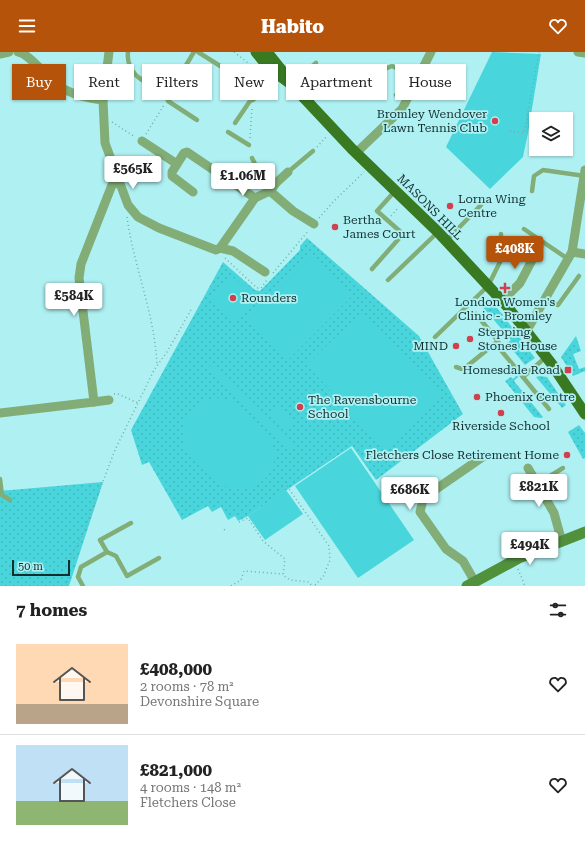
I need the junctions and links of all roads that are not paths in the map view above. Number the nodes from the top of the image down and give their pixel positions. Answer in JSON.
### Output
{"nodes":[{"id":1,"x":9,"y":52,"type":"edge"},
{"id":2,"x":18,"y":52,"type":"edge"},
{"id":3,"x":109,"y":52,"type":"edge"},
{"id":4,"x":128,"y":52,"type":"edge"},
{"id":5,"x":194,"y":52,"type":"edge"},
{"id":6,"x":198,"y":52,"type":"edge"},
{"id":7,"x":256,"y":52,"type":"edge"},
{"id":8,"x":267,"y":52,"type":"edge"},
{"id":9,"x":431,"y":52,"type":"edge"},
{"id":10,"x":578,"y":52,"type":"edge"},
{"id":11,"x":585,"y":53,"type":"edge"},
{"id":12,"x":0,"y":54,"type":"edge"},
{"id":13,"x":107,"y":64,"type":"edge"},
{"id":14,"x":128,"y":64,"type":"edge"},
{"id":15,"x":186,"y":64,"type":"edge"},
{"id":16,"x":266,"y":64,"type":"edge"},
{"id":17,"x":425,"y":64,"type":"edge"},
{"id":18,"x":220,"y":66,"type":"edge"},
{"id":19,"x":134,"y":73,"type":"edge"},
{"id":20,"x":286,"y":77,"type":"edge"},
{"id":21,"x":142,"y":80,"type":"edge"},
{"id":22,"x":74,"y":93,"type":"edge"},
{"id":23,"x":103,"y":100,"type":"edge"},
{"id":24,"x":168,"y":100,"type":"edge"},
{"id":25,"x":251,"y":100,"type":"edge"},
{"id":26,"x":306,"y":100,"type":"edge"},
{"id":27,"x":407,"y":100,"type":"edge"},
{"id":28,"x":197,"y":120,"type":"dead end"},
{"id":29,"x":235,"y":123,"type":"dead end"},
{"id":30,"x":228,"y":132,"type":"dead end"},
{"id":31,"x":142,"y":141,"type":"road end"},
{"id":32,"x":249,"y":145,"type":"road end"},
{"id":33,"x":313,"y":151,"type":"road end"},
{"id":34,"x":356,"y":153,"type":"junction"},
{"id":35,"x":252,"y":158,"type":"dead end"},
{"id":36,"x":177,"y":164,"type":"junction"},
{"id":37,"x":288,"y":172,"type":"joint"},
{"id":38,"x":585,"y":174,"type":"edge"},
{"id":39,"x":119,"y":182,"type":"junction"},
{"id":40,"x":240,"y":188,"type":"junction"},
{"id":41,"x":270,"y":191,"type":"junction"},
{"id":42,"x":395,"y":191,"type":"junction"},
{"id":43,"x":532,"y":191,"type":"dead end"},
{"id":44,"x":193,"y":192,"type":"dead end"},
{"id":45,"x":256,"y":198,"type":"junction"},
{"id":46,"x":481,"y":205,"type":"dead end"},
{"id":47,"x":314,"y":224,"type":"road end"},
{"id":48,"x":524,"y":229,"type":"dead end"},
{"id":49,"x":501,"y":234,"type":"dead end"},
{"id":50,"x":442,"y":236,"type":"junction"},
{"id":51,"x":539,"y":247,"type":"dead end"},
{"id":52,"x":220,"y":248,"type":"junction"},
{"id":53,"x":585,"y":254,"type":"edge"},
{"id":54,"x":570,"y":255,"type":"junction"},
{"id":55,"x":372,"y":269,"type":"dead end"},
{"id":56,"x":265,"y":272,"type":"dead end"},
{"id":57,"x":579,"y":276,"type":"dead end"},
{"id":58,"x":388,"y":280,"type":"dead end"},
{"id":59,"x":488,"y":286,"type":"junction"},
{"id":60,"x":502,"y":301,"type":"junction"},
{"id":61,"x":543,"y":302,"type":"junction"},
{"id":62,"x":476,"y":314,"type":"dead end"},
{"id":63,"x":526,"y":329,"type":"junction"},
{"id":64,"x":435,"y":337,"type":"dead end"},
{"id":65,"x":498,"y":341,"type":"junction"},
{"id":66,"x":546,"y":357,"type":"junction"},
{"id":67,"x":456,"y":367,"type":"dead end"},
{"id":68,"x":523,"y":377,"type":"junction"},
{"id":69,"x":109,"y":400,"type":"dead end"},
{"id":70,"x":94,"y":402,"type":"junction"},
{"id":71,"x":549,"y":409,"type":"dead end"},
{"id":72,"x":0,"y":413,"type":"edge"},
{"id":73,"x":585,"y":414,"type":"edge"},
{"id":74,"x":484,"y":456,"type":"dead end"},
{"id":75,"x":528,"y":468,"type":"dead end"},
{"id":76,"x":563,"y":468,"type":"dead end"},
{"id":77,"x":0,"y":479,"type":"edge"},
{"id":78,"x":537,"y":484,"type":"junction"},
{"id":79,"x":10,"y":500,"type":"dead end"},
{"id":80,"x":131,"y":523,"type":"dead end"},
{"id":81,"x":585,"y":532,"type":"edge"},
{"id":82,"x":562,"y":542,"type":"junction"},
{"id":83,"x":107,"y":552,"type":"junction"},
{"id":84,"x":159,"y":558,"type":"dead end"},
{"id":85,"x":471,"y":584,"type":"edge"},
{"id":86,"x":83,"y":586,"type":"edge"}],
"edges":[{"from":1,"to":12,"type":"street"},
{"from":2,"to":22,"type":"street"},
{"from":3,"to":13,"type":"street"},
{"from":4,"to":14,"type":"lane"},
{"from":5,"to":15,"type":"lane"},
{"from":6,"to":18,"type":"lane"},
{"from":7,"to":16,"type":"main road","name":"MASONS HILL"},
{"from":8,"to":20,"type":"main road","name":"MASONS HILL"},
{"from":9,"to":17,"type":"street"},
{"from":10,"to":11,"type":"street"},
{"from":19,"to":21,"type":"lane"},
{"from":23,"to":39,"type":"street"},
{"from":24,"to":28,"type":"lane"},
{"from":25,"to":29,"type":"lane"},
{"from":26,"to":34,"type":"main road","name":"MASONS HILL"},
{"from":27,"to":34,"type":"street"},
{"from":30,"to":32,"type":"lane"},
{"from":31,"to":36,"type":"street"},
{"from":33,"to":37,"type":"lane"},
{"from":34,"to":42,"type":"main road","name":"MASONS HILL"},
{"from":35,"to":40,"type":"lane"},
{"from":36,"to":40,"type":"street"},
{"from":36,"to":44,"type":"street"},
{"from":37,"to":41,"type":"street"},
{"from":38,"to":43,"type":"lane"},
{"from":38,"to":54,"type":"street"},
{"from":39,"to":52,"type":"street"},
{"from":39,"to":70,"type":"street"},
{"from":40,"to":45,"type":"street"},
{"from":41,"to":45,"type":"street"},
{"from":41,"to":47,"type":"street"},
{"from":42,"to":50,"type":"main road","name":"MASONS HILL"},
{"from":42,"to":55,"type":"lane"},
{"from":45,"to":52,"type":"street"},
{"from":46,"to":50,"type":"lane"},
{"from":48,"to":54,"type":"lane"},
{"from":49,"to":59,"type":"lane"},
{"from":50,"to":58,"type":"lane"},
{"from":50,"to":59,"type":"main road","name":"MASONS HILL"},
{"from":51,"to":60,"type":"street"},
{"from":52,"to":56,"type":"street"},
{"from":53,"to":54,"type":"street"},
{"from":54,"to":61,"type":"street"},
{"from":57,"to":61,"type":"lane"},
{"from":59,"to":60,"type":"main road","name":"MASONS HILL"},
{"from":59,"to":64,"type":"lane"},
{"from":60,"to":63,"type":"main road","name":"MASONS HILL"},
{"from":61,"to":63,"type":"street"},
{"from":62,"to":65,"type":"lane"},
{"from":63,"to":66,"type":"main road","name":"MASONS HILL"},
{"from":65,"to":67,"type":"lane"},
{"from":65,"to":68,"type":"lane"},
{"from":66,"to":68,"type":"lane"},
{"from":66,"to":73,"type":"main road","name":"MASONS HILL"},
{"from":68,"to":71,"type":"lane"},
{"from":69,"to":70,"type":"street"},
{"from":70,"to":72,"type":"street"},
{"from":74,"to":85,"type":"street"},
{"from":75,"to":78,"type":"street"},
{"from":76,"to":78,"type":"lane"},
{"from":77,"to":79,"type":"lane"},
{"from":78,"to":82,"type":"street"},
{"from":80,"to":83,"type":"lane"},
{"from":81,"to":82,"type":"main road"},
{"from":82,"to":85,"type":"main road"},
{"from":83,"to":84,"type":"lane"},
{"from":83,"to":86,"type":"lane"}]}
